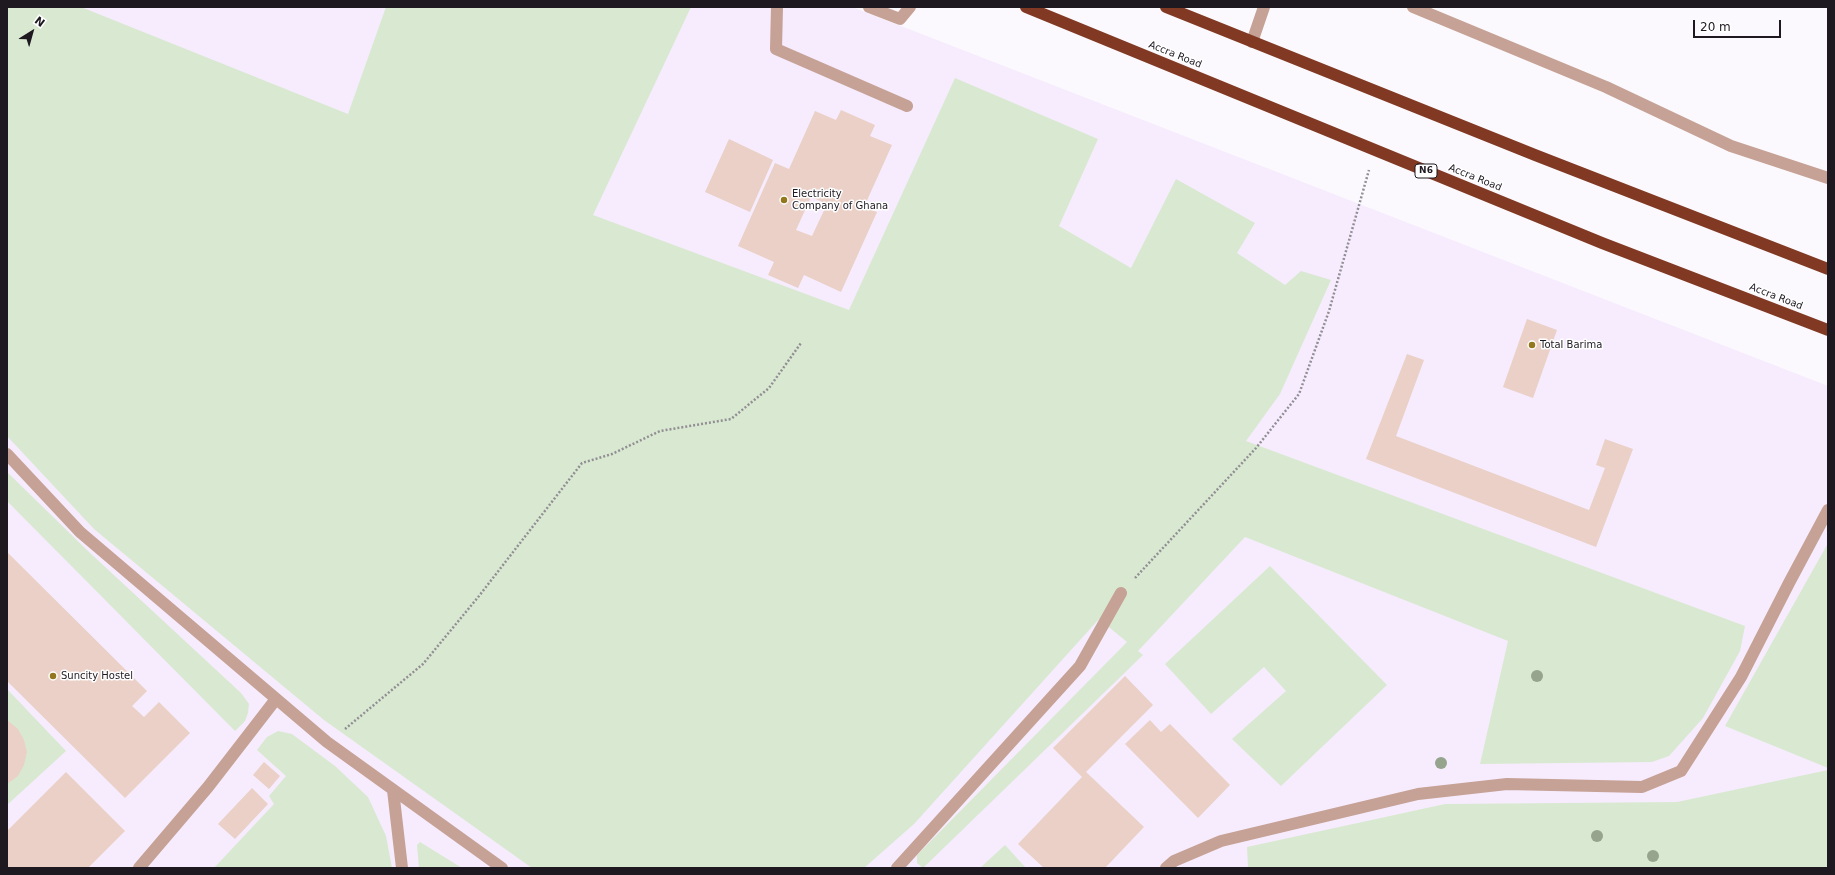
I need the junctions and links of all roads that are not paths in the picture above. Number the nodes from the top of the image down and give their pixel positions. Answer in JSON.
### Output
{"nodes":[{"id":1,"x":778,"y":7,"type":"edge"},
{"id":2,"x":869,"y":7,"type":"edge"},
{"id":3,"x":910,"y":7,"type":"edge"},
{"id":4,"x":1026,"y":7,"type":"edge"},
{"id":5,"x":1166,"y":7,"type":"edge"},
{"id":6,"x":1264,"y":7,"type":"edge"},
{"id":7,"x":1413,"y":7,"type":"edge"},
{"id":8,"x":1252,"y":42,"type":"junction"},
{"id":9,"x":907,"y":106,"type":"dead end"},
{"id":10,"x":1828,"y":178,"type":"edge"},
{"id":11,"x":1828,"y":269,"type":"edge"},
{"id":12,"x":1828,"y":330,"type":"edge"},
{"id":13,"x":7,"y":454,"type":"edge"},
{"id":14,"x":1828,"y":510,"type":"edge"},
{"id":15,"x":1122,"y":593,"type":"road end"},
{"id":16,"x":276,"y":699,"type":"junction"},
{"id":17,"x":393,"y":790,"type":"junction"},
{"id":18,"x":139,"y":868,"type":"edge"},
{"id":19,"x":402,"y":868,"type":"edge"},
{"id":20,"x":502,"y":868,"type":"edge"},
{"id":21,"x":897,"y":868,"type":"edge"},
{"id":22,"x":1166,"y":868,"type":"edge"}],
"edges":[{"from":1,"to":9,"type":"street"},
{"from":2,"to":3,"type":"street"},
{"from":4,"to":12,"type":"highway","name":"Accra Road","number":"N6"},
{"from":5,"to":8,"type":"highway"},
{"from":6,"to":8,"type":"street"},
{"from":7,"to":10,"type":"street"},
{"from":8,"to":11,"type":"highway"},
{"from":13,"to":16,"type":"street"},
{"from":14,"to":22,"type":"street"},
{"from":15,"to":21,"type":"street"},
{"from":16,"to":17,"type":"street"},
{"from":16,"to":18,"type":"street"},
{"from":17,"to":19,"type":"street"},
{"from":17,"to":20,"type":"street"}]}
